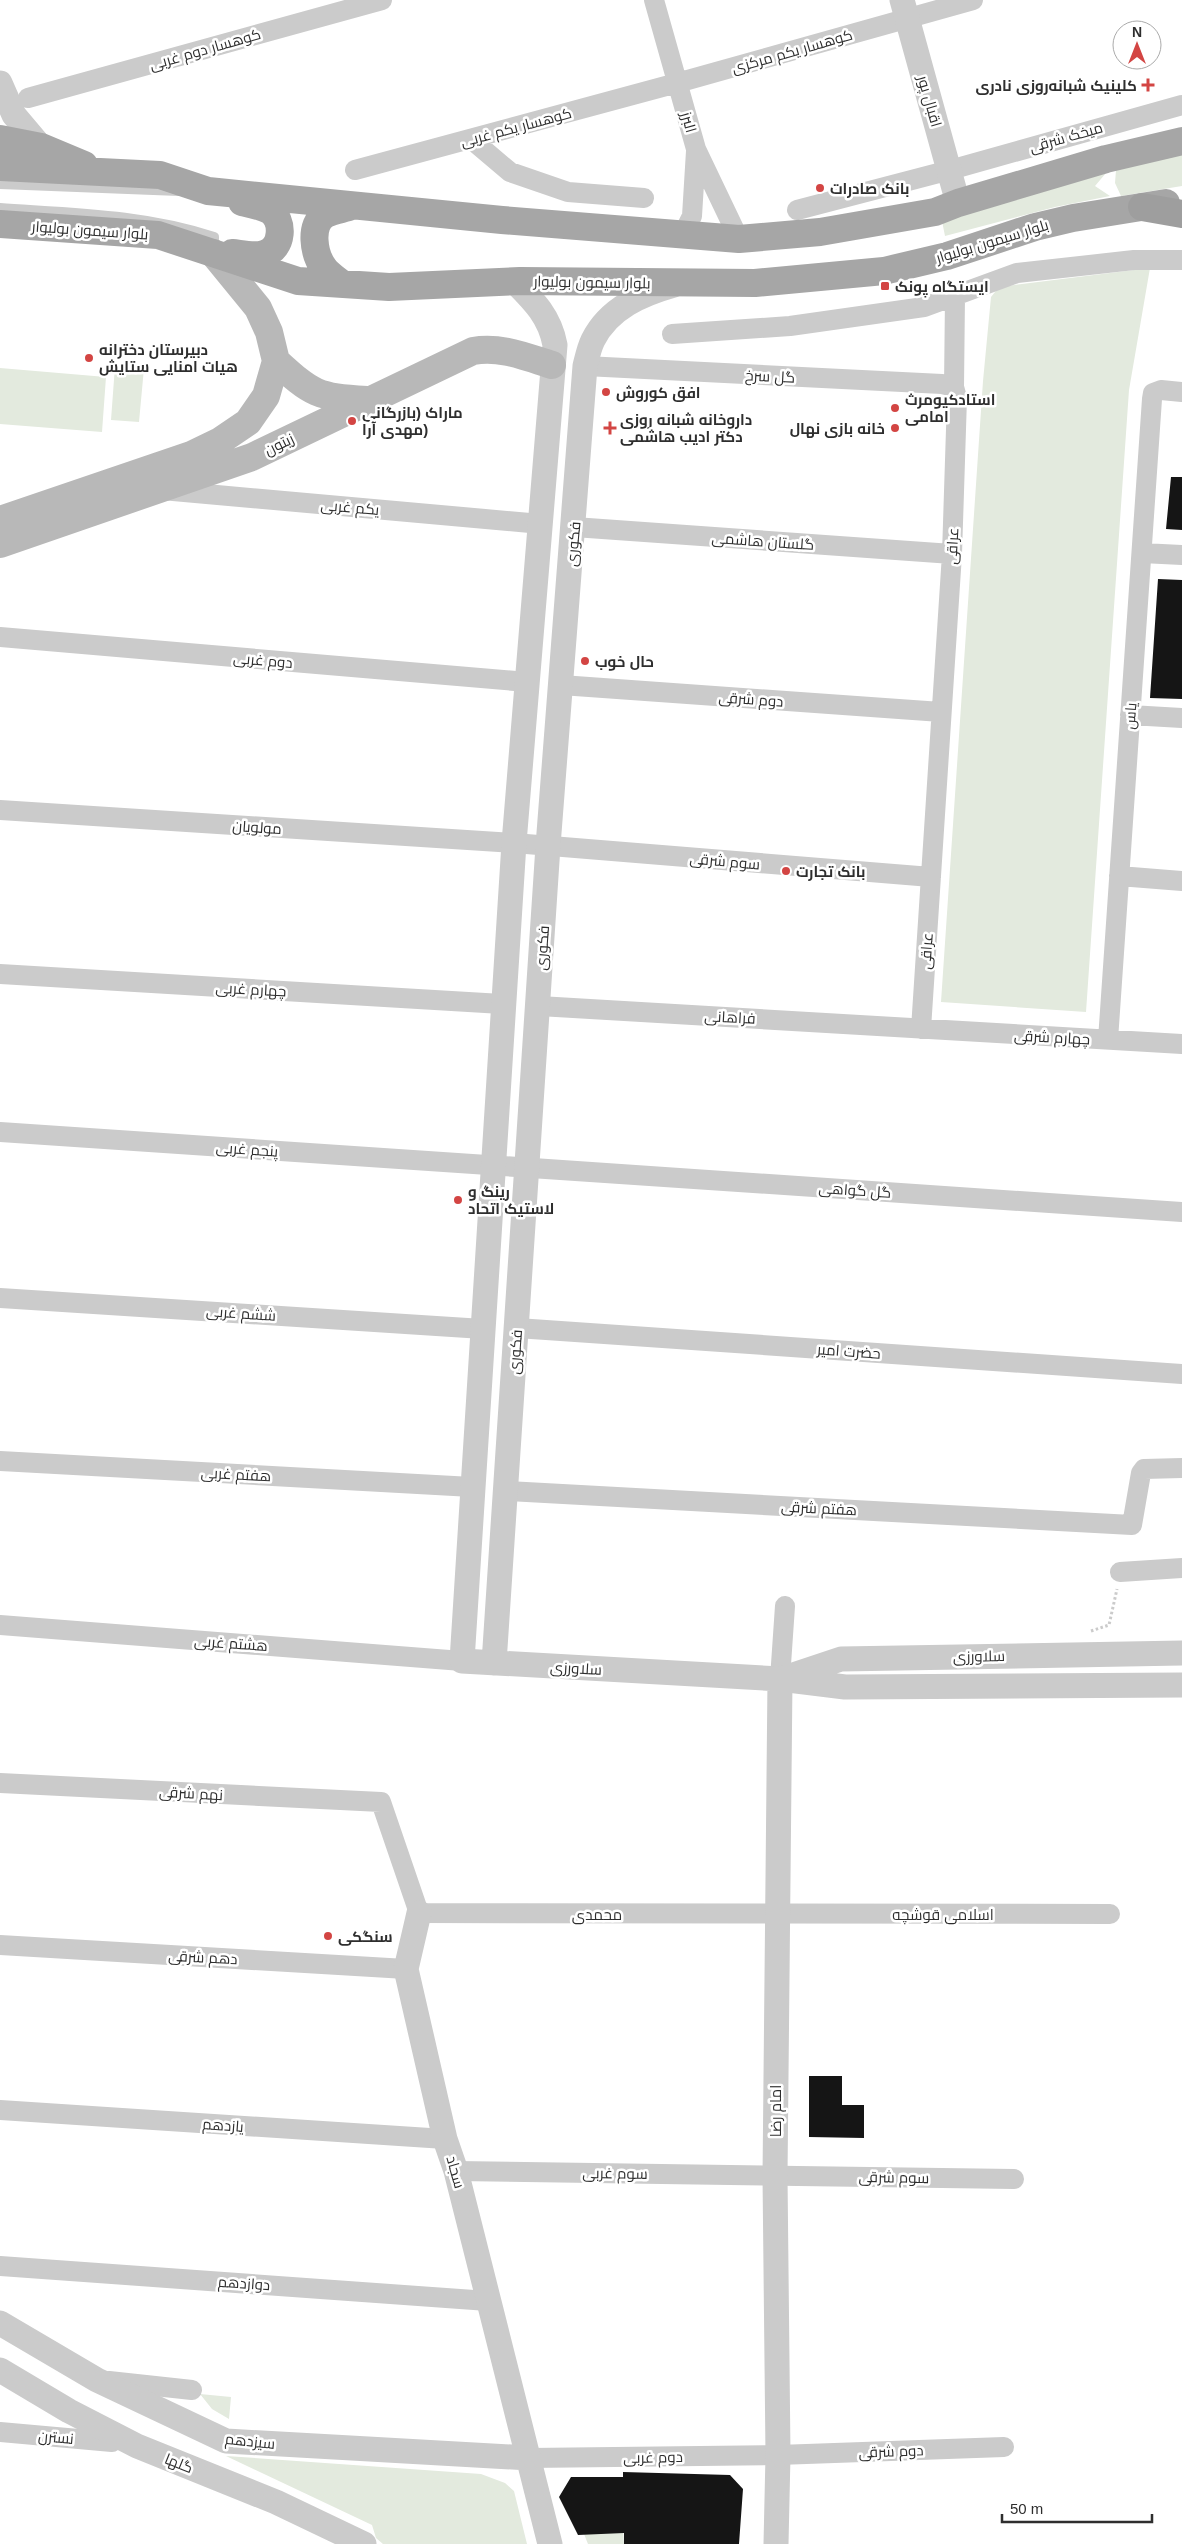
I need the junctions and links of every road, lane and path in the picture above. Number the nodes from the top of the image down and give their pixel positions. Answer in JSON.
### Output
{"nodes":[{"id":1,"x":382,"y":0,"type":"edge"},
{"id":2,"x":654,"y":0,"type":"edge"},
{"id":3,"x":973,"y":0,"type":"edge"},
{"id":4,"x":905,"y":9,"type":"edge"},
{"id":5,"x":0,"y":84,"type":"edge"},
{"id":6,"x":678,"y":84,"type":"junction"},
{"id":7,"x":28,"y":98,"type":"dead end"},
{"id":8,"x":1182,"y":105,"type":"edge"},
{"id":9,"x":0,"y":139,"type":"edge"},
{"id":10,"x":471,"y":139,"type":"junction"},
{"id":11,"x":1182,"y":141,"type":"edge"},
{"id":12,"x":41,"y":147,"type":"junction"},
{"id":13,"x":696,"y":149,"type":"junction"},
{"id":14,"x":0,"y":167,"type":"edge"},
{"id":15,"x":355,"y":170,"type":"dead end"},
{"id":16,"x":950,"y":170,"type":"junction"},
{"id":17,"x":99,"y":172,"type":"junction"},
{"id":18,"x":0,"y":184,"type":"edge"},
{"id":19,"x":208,"y":191,"type":"junction"},
{"id":20,"x":644,"y":198,"type":"dead end"},
{"id":21,"x":1182,"y":201,"type":"edge"},
{"id":22,"x":958,"y":202,"type":"junction"},
{"id":23,"x":356,"y":205,"type":"junction"},
{"id":24,"x":1142,"y":206,"type":"junction"},
{"id":25,"x":0,"y":208,"type":"edge"},
{"id":26,"x":797,"y":210,"type":"dead end"},
{"id":27,"x":1182,"y":214,"type":"edge"},
{"id":28,"x":0,"y":224,"type":"edge"},
{"id":29,"x":683,"y":234,"type":"junction"},
{"id":30,"x":739,"y":239,"type":"junction"},
{"id":31,"x":214,"y":253,"type":"junction"},
{"id":32,"x":1182,"y":260,"type":"edge"},
{"id":33,"x":514,"y":281,"type":"junction"},
{"id":34,"x":342,"y":284,"type":"junction"},
{"id":35,"x":679,"y":284,"type":"junction"},
{"id":36,"x":955,"y":296,"type":"junction"},
{"id":37,"x":672,"y":334,"type":"dead end"},
{"id":38,"x":276,"y":360,"type":"junction"},
{"id":39,"x":552,"y":364,"type":"junction"},
{"id":40,"x":585,"y":366,"type":"junction"},
{"id":41,"x":954,"y":388,"type":"junction"},
{"id":42,"x":1182,"y":392,"type":"edge"},
{"id":43,"x":367,"y":400,"type":"junction"},
{"id":44,"x":160,"y":490,"type":"junction"},
{"id":45,"x":0,"y":520,"type":"edge"},
{"id":46,"x":541,"y":524,"type":"junction"},
{"id":47,"x":574,"y":527,"type":"junction"},
{"id":48,"x":0,"y":544,"type":"edge"},
{"id":49,"x":1142,"y":553,"type":"junction"},
{"id":50,"x":952,"y":554,"type":"junction"},
{"id":51,"x":1182,"y":555,"type":"edge"},
{"id":52,"x":0,"y":637,"type":"edge"},
{"id":53,"x":526,"y":682,"type":"junction"},
{"id":54,"x":561,"y":686,"type":"junction"},
{"id":55,"x":942,"y":712,"type":"junction"},
{"id":56,"x":1130,"y":715,"type":"junction"},
{"id":57,"x":1182,"y":718,"type":"edge"},
{"id":58,"x":0,"y":810,"type":"edge"},
{"id":59,"x":514,"y":843,"type":"junction"},
{"id":60,"x":548,"y":846,"type":"junction"},
{"id":61,"x":1119,"y":876,"type":"junction"},
{"id":62,"x":931,"y":877,"type":"junction"},
{"id":63,"x":1182,"y":881,"type":"edge"},
{"id":64,"x":0,"y":974,"type":"edge"},
{"id":65,"x":502,"y":1004,"type":"junction"},
{"id":66,"x":539,"y":1006,"type":"junction"},
{"id":67,"x":921,"y":1029,"type":"junction"},
{"id":68,"x":1108,"y":1040,"type":"junction"},
{"id":69,"x":1182,"y":1044,"type":"edge"},
{"id":70,"x":0,"y":1132,"type":"edge"},
{"id":71,"x":494,"y":1166,"type":"junction"},
{"id":72,"x":527,"y":1168,"type":"junction"},
{"id":73,"x":1182,"y":1212,"type":"edge"},
{"id":74,"x":0,"y":1298,"type":"edge"},
{"id":75,"x":517,"y":1328,"type":"junction"},
{"id":76,"x":483,"y":1329,"type":"junction"},
{"id":77,"x":1182,"y":1374,"type":"edge"},
{"id":78,"x":0,"y":1461,"type":"edge"},
{"id":79,"x":1182,"y":1468,"type":"edge"},
{"id":80,"x":472,"y":1487,"type":"junction"},
{"id":81,"x":506,"y":1491,"type":"junction"},
{"id":82,"x":1182,"y":1568,"type":"edge"},
{"id":83,"x":1120,"y":1572,"type":"joint"},
{"id":84,"x":784,"y":1606,"type":"dead end"},
{"id":85,"x":0,"y":1625,"type":"edge"},
{"id":86,"x":1182,"y":1653,"type":"edge"},
{"id":87,"x":1067,"y":1655,"type":"junction"},
{"id":88,"x":462,"y":1661,"type":"junction"},
{"id":89,"x":494,"y":1663,"type":"junction"},
{"id":90,"x":780,"y":1679,"type":"junction"},
{"id":91,"x":1182,"y":1685,"type":"edge"},
{"id":92,"x":0,"y":1783,"type":"edge"},
{"id":93,"x":419,"y":1914,"type":"junction"},
{"id":94,"x":776,"y":1914,"type":"junction"},
{"id":95,"x":1110,"y":1914,"type":"dead end"},
{"id":96,"x":0,"y":1945,"type":"edge"},
{"id":97,"x":406,"y":1969,"type":"junction"},
{"id":98,"x":0,"y":2110,"type":"edge"},
{"id":99,"x":446,"y":2139,"type":"junction"},
{"id":100,"x":456,"y":2170,"type":"junction"},
{"id":101,"x":774,"y":2176,"type":"junction"},
{"id":102,"x":1014,"y":2178,"type":"dead end"},
{"id":103,"x":0,"y":2266,"type":"edge"},
{"id":104,"x":488,"y":2301,"type":"junction"},
{"id":105,"x":0,"y":2323,"type":"edge"},
{"id":106,"x":0,"y":2370,"type":"edge"},
{"id":107,"x":97,"y":2380,"type":"junction"},
{"id":108,"x":192,"y":2390,"type":"dead end"},
{"id":109,"x":0,"y":2432,"type":"edge"},
{"id":110,"x":112,"y":2442,"type":"dead end"},
{"id":111,"x":1004,"y":2447,"type":"dead end"},
{"id":112,"x":778,"y":2455,"type":"junction"},
{"id":113,"x":529,"y":2458,"type":"junction"},
{"id":114,"x":364,"y":2544,"type":"edge"},
{"id":115,"x":550,"y":2544,"type":"edge"},
{"id":116,"x":776,"y":2544,"type":"edge"}],
"edges":[{"from":1,"to":7,"type":"street","name":"کوهسار دوم غربی"},
{"from":2,"to":6,"type":"street","name":"البرز"},
{"from":3,"to":4,"type":"street","name":"کوهسار یکم مرکزی"},
{"from":4,"to":6,"type":"street","name":"کوهسار یکم مرکزی"},
{"from":4,"to":16,"type":"street","name":"اقبال پور"},
{"from":5,"to":12,"type":"street"},
{"from":6,"to":10,"type":"street","name":"کوهسار یکم غربی"},
{"from":6,"to":13,"type":"street","name":"البرز"},
{"from":8,"to":16,"type":"street","name":"میخک شرقی"},
{"from":9,"to":12,"type":"main road"},
{"from":10,"to":15,"type":"street","name":"کوهسار یکم غربی"},
{"from":10,"to":20,"type":"street"},
{"from":11,"to":22,"type":"main road"},
{"from":12,"to":17,"type":"main road"},
{"from":13,"to":29,"type":"street"},
{"from":13,"to":30,"type":"street","name":"البرز"},
{"from":14,"to":17,"type":"main road"},
{"from":16,"to":22,"type":"street","name":"اقبال پور"},
{"from":16,"to":26,"type":"street","name":"میخک شرقی"},
{"from":17,"to":19,"type":"main road"},
{"from":18,"to":19,"type":"lane"},
{"from":19,"to":23,"type":"main road"},
{"from":19,"to":31,"type":"main road"},
{"from":21,"to":24,"type":"main road","name":"بلوار سیمون بولیوار"},
{"from":22,"to":30,"type":"main road"},
{"from":23,"to":29,"type":"main road"},
{"from":23,"to":34,"type":"main road"},
{"from":24,"to":27,"type":"highway"},
{"from":24,"to":35,"type":"main road","name":"بلوار سیمون بولیوار"},
{"from":25,"to":31,"type":"lane"},
{"from":28,"to":31,"type":"main road","name":"بلوار سیمون بولیوار"},
{"from":29,"to":30,"type":"main road"},
{"from":31,"to":34,"type":"main road","name":"بلوار سیمون بولیوار"},
{"from":31,"to":38,"type":"main road"},
{"from":32,"to":36,"type":"street"},
{"from":33,"to":34,"type":"main road","name":"بلوار سیمون بولیوار"},
{"from":33,"to":35,"type":"main road","name":"بلوار سیمون بولیوار"},
{"from":33,"to":39,"type":"street"},
{"from":35,"to":40,"type":"street","name":"فکوری"},
{"from":36,"to":37,"type":"street"},
{"from":36,"to":41,"type":"street","name":"عراقی"},
{"from":38,"to":43,"type":"main road"},
{"from":38,"to":45,"type":"main road"},
{"from":39,"to":43,"type":"main road","name":"زیتون"},
{"from":39,"to":46,"type":"street"},
{"from":40,"to":41,"type":"street","name":"گل سرخ"},
{"from":40,"to":47,"type":"street","name":"فکوری"},
{"from":41,"to":50,"type":"street","name":"عراقی"},
{"from":42,"to":49,"type":"street","name":"یاس"},
{"from":43,"to":44,"type":"main road","name":"زیتون"},
{"from":44,"to":46,"type":"street","name":"یکم غربی"},
{"from":44,"to":48,"type":"main road","name":"زیتون"},
{"from":46,"to":53,"type":"street"},
{"from":47,"to":50,"type":"street","name":"گلستان هاشمی"},
{"from":47,"to":54,"type":"street","name":"فکوری"},
{"from":49,"to":51,"type":"street"},
{"from":49,"to":56,"type":"street","name":"یاس"},
{"from":50,"to":55,"type":"street","name":"عراقی"},
{"from":52,"to":53,"type":"street","name":"دوم غربی"},
{"from":53,"to":59,"type":"street"},
{"from":54,"to":55,"type":"street","name":"دوم شرقی"},
{"from":54,"to":60,"type":"street","name":"فکوری"},
{"from":55,"to":62,"type":"street","name":"عراقی"},
{"from":56,"to":57,"type":"street"},
{"from":56,"to":61,"type":"street","name":"یاس"},
{"from":58,"to":59,"type":"street","name":"مولویان"},
{"from":59,"to":60,"type":"street","name":"مولویان"},
{"from":59,"to":65,"type":"street"},
{"from":60,"to":62,"type":"street","name":"سوم شرقی"},
{"from":60,"to":66,"type":"street","name":"فکوری"},
{"from":61,"to":63,"type":"street"},
{"from":61,"to":68,"type":"street","name":"یاس"},
{"from":62,"to":67,"type":"street","name":"عراقی"},
{"from":64,"to":65,"type":"street","name":"چهارم غربی"},
{"from":65,"to":71,"type":"street"},
{"from":66,"to":67,"type":"street","name":"فراهانی"},
{"from":66,"to":72,"type":"street","name":"فکوری"},
{"from":67,"to":68,"type":"street","name":"چهارم شرقی"},
{"from":68,"to":69,"type":"street","name":"چهارم شرقی"},
{"from":70,"to":71,"type":"street","name":"پنجم غربی"},
{"from":71,"to":72,"type":"street","name":"پنجم غربی"},
{"from":71,"to":76,"type":"street"},
{"from":72,"to":73,"type":"street","name":"گل گواهی"},
{"from":72,"to":75,"type":"street","name":"فکوری"},
{"from":74,"to":76,"type":"street","name":"ششم غربی"},
{"from":75,"to":77,"type":"street","name":"حضرت امیر"},
{"from":75,"to":81,"type":"street","name":"فکوری"},
{"from":76,"to":80,"type":"street"},
{"from":78,"to":80,"type":"street","name":"هفتم غربی"},
{"from":79,"to":81,"type":"street","name":"هفتم شرقی"},
{"from":80,"to":88,"type":"street"},
{"from":81,"to":89,"type":"street","name":"فکوری"},
{"from":82,"to":83,"type":"street"},
{"from":83,"to":87,"type":"path"},
{"from":84,"to":90,"type":"street"},
{"from":85,"to":88,"type":"street","name":"هشتم غربی"},
{"from":86,"to":87,"type":"street","name":"سلاورزی"},
{"from":87,"to":90,"type":"street","name":"سلاورزی"},
{"from":88,"to":89,"type":"street","name":"سلاورزی"},
{"from":89,"to":90,"type":"street","name":"سلاورزی"},
{"from":90,"to":91,"type":"street","name":"سلاورزی"},
{"from":90,"to":94,"type":"street","name":"امام رضا"},
{"from":92,"to":93,"type":"street","name":"نهم شرقی"},
{"from":93,"to":94,"type":"street","name":"محمدی"},
{"from":93,"to":97,"type":"street","name":"سجاد"},
{"from":94,"to":95,"type":"street","name":"اسلامی قوشچه"},
{"from":94,"to":101,"type":"street","name":"امام رضا"},
{"from":96,"to":97,"type":"street","name":"دهم شرقی"},
{"from":97,"to":99,"type":"street","name":"سجاد"},
{"from":98,"to":99,"type":"street","name":"یازدهم"},
{"from":99,"to":100,"type":"street","name":"سجاد"},
{"from":100,"to":101,"type":"street","name":"سوم غربی"},
{"from":100,"to":104,"type":"street","name":"سجاد"},
{"from":101,"to":102,"type":"street","name":"سوم شرقی"},
{"from":101,"to":112,"type":"street","name":"امام رضا"},
{"from":103,"to":104,"type":"street","name":"دوازدهم"},
{"from":104,"to":113,"type":"street","name":"سجاد"},
{"from":105,"to":107,"type":"street","name":"سیزدهم"},
{"from":106,"to":114,"type":"street","name":"گلها"},
{"from":107,"to":108,"type":"street"},
{"from":107,"to":113,"type":"street","name":"سیزدهم"},
{"from":109,"to":110,"type":"street","name":"نسترن"},
{"from":111,"to":112,"type":"street","name":"دوم شرقی"},
{"from":112,"to":113,"type":"street","name":"دوم غربی"},
{"from":112,"to":116,"type":"street","name":"امام رضا"},
{"from":113,"to":115,"type":"street","name":"سجاد"}]}
